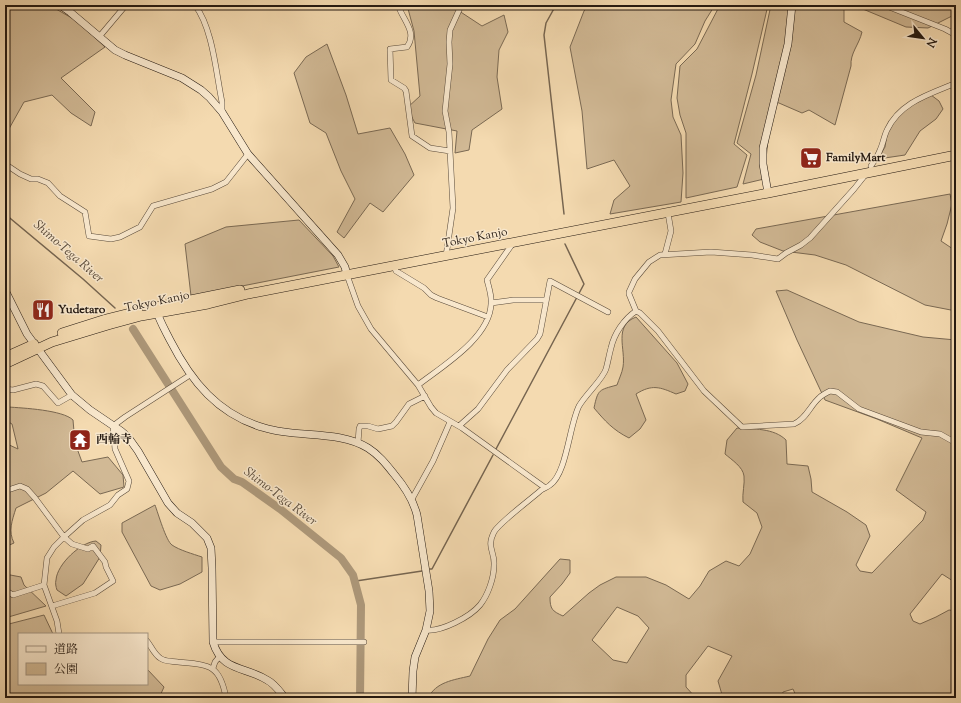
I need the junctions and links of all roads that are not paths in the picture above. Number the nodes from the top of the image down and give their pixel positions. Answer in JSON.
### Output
{"nodes":[{"id":1,"x":60,"y":5,"type":"edge"},
{"id":2,"x":126,"y":5,"type":"edge"},
{"id":3,"x":195,"y":5,"type":"edge"},
{"id":4,"x":398,"y":5,"type":"edge"},
{"id":5,"x":454,"y":5,"type":"edge"},
{"id":6,"x":792,"y":5,"type":"edge"},
{"id":7,"x":884,"y":5,"type":"edge"},
{"id":8,"x":956,"y":35,"type":"edge"},
{"id":9,"x":99,"y":37,"type":"junction"},
{"id":10,"x":956,"y":83,"type":"edge"},
{"id":11,"x":222,"y":112,"type":"junction"},
{"id":12,"x":956,"y":150,"type":"edge"},
{"id":13,"x":450,"y":151,"type":"junction"},
{"id":14,"x":248,"y":154,"type":"junction"},
{"id":15,"x":956,"y":155,"type":"edge"},
{"id":16,"x":5,"y":164,"type":"edge"},
{"id":17,"x":869,"y":170,"type":"junction"},
{"id":18,"x":768,"y":190,"type":"junction"},
{"id":19,"x":668,"y":213,"type":"junction"},
{"id":20,"x":513,"y":243,"type":"junction"},
{"id":21,"x":446,"y":253,"type":"junction"},
{"id":22,"x":665,"y":254,"type":"junction"},
{"id":23,"x":394,"y":266,"type":"junction"},
{"id":24,"x":346,"y":272,"type":"junction"},
{"id":25,"x":5,"y":290,"type":"edge"},
{"id":26,"x":546,"y":300,"type":"junction"},
{"id":27,"x":491,"y":303,"type":"junction"},
{"id":28,"x":157,"y":310,"type":"junction"},
{"id":29,"x":636,"y":311,"type":"junction"},
{"id":30,"x":608,"y":312,"type":"dead end"},
{"id":31,"x":488,"y":317,"type":"junction"},
{"id":32,"x":36,"y":347,"type":"junction"},
{"id":33,"x":5,"y":357,"type":"edge"},
{"id":34,"x":5,"y":364,"type":"edge"},
{"id":35,"x":190,"y":375,"type":"junction"},
{"id":36,"x":418,"y":385,"type":"junction"},
{"id":37,"x":5,"y":389,"type":"edge"},
{"id":38,"x":72,"y":395,"type":"junction"},
{"id":39,"x":424,"y":396,"type":"junction"},
{"id":40,"x":450,"y":422,"type":"junction"},
{"id":41,"x":113,"y":426,"type":"junction"},
{"id":42,"x":459,"y":426,"type":"junction"},
{"id":43,"x":358,"y":443,"type":"junction"},
{"id":44,"x":956,"y":443,"type":"edge"},
{"id":45,"x":544,"y":487,"type":"junction"},
{"id":46,"x":5,"y":491,"type":"edge"},
{"id":47,"x":412,"y":499,"type":"junction"},
{"id":48,"x":64,"y":537,"type":"junction"},
{"id":49,"x":44,"y":585,"type":"junction"},
{"id":50,"x":5,"y":590,"type":"edge"},
{"id":51,"x":52,"y":606,"type":"junction"},
{"id":52,"x":426,"y":630,"type":"junction"},
{"id":53,"x":59,"y":633,"type":"edge"},
{"id":54,"x":148,"y":642,"type":"edge"},
{"id":55,"x":213,"y":642,"type":"junction"},
{"id":56,"x":364,"y":642,"type":"dead end"},
{"id":57,"x":220,"y":656,"type":"junction"},
{"id":58,"x":213,"y":668,"type":"junction"},
{"id":59,"x":226,"y":698,"type":"edge"},
{"id":60,"x":285,"y":698,"type":"edge"},
{"id":61,"x":412,"y":698,"type":"edge"}],
"edges":[{"from":1,"to":9,"type":"street"},
{"from":2,"to":9,"type":"street"},
{"from":3,"to":11,"type":"street"},
{"from":4,"to":13,"type":"street"},
{"from":5,"to":13,"type":"street"},
{"from":6,"to":18,"type":"street"},
{"from":7,"to":8,"type":"street"},
{"from":9,"to":11,"type":"street"},
{"from":10,"to":17,"type":"street"},
{"from":11,"to":14,"type":"street"},
{"from":12,"to":17,"type":"highway","name":"Tokyo Kanjo"},
{"from":13,"to":21,"type":"street"},
{"from":14,"to":16,"type":"street"},
{"from":14,"to":24,"type":"street"},
{"from":15,"to":17,"type":"highway","name":"Tokyo Kanjo"},
{"from":17,"to":18,"type":"highway","name":"Tokyo Kanjo"},
{"from":17,"to":22,"type":"street"},
{"from":18,"to":19,"type":"highway","name":"Tokyo Kanjo"},
{"from":18,"to":21,"type":"highway","name":"Tokyo Kanjo"},
{"from":19,"to":20,"type":"highway","name":"Tokyo Kanjo"},
{"from":19,"to":22,"type":"street"},
{"from":20,"to":21,"type":"highway","name":"Tokyo Kanjo"},
{"from":20,"to":27,"type":"street"},
{"from":21,"to":23,"type":"highway","name":"Tokyo Kanjo"},
{"from":21,"to":24,"type":"highway","name":"Tokyo Kanjo"},
{"from":22,"to":29,"type":"street"},
{"from":23,"to":24,"type":"highway","name":"Tokyo Kanjo"},
{"from":23,"to":31,"type":"street"},
{"from":24,"to":28,"type":"highway","name":"Tokyo Kanjo"},
{"from":24,"to":36,"type":"street"},
{"from":25,"to":32,"type":"street"},
{"from":26,"to":27,"type":"street"},
{"from":26,"to":30,"type":"street"},
{"from":26,"to":42,"type":"street"},
{"from":27,"to":31,"type":"street"},
{"from":28,"to":32,"type":"highway","name":"Tokyo Kanjo"},
{"from":28,"to":35,"type":"street"},
{"from":29,"to":44,"type":"street"},
{"from":29,"to":45,"type":"street"},
{"from":31,"to":36,"type":"street"},
{"from":32,"to":33,"type":"highway","name":"Tokyo Kanjo"},
{"from":32,"to":34,"type":"highway","name":"Tokyo Kanjo"},
{"from":32,"to":38,"type":"street"},
{"from":35,"to":41,"type":"street"},
{"from":35,"to":43,"type":"street"},
{"from":36,"to":39,"type":"street"},
{"from":37,"to":38,"type":"street"},
{"from":38,"to":41,"type":"street"},
{"from":39,"to":40,"type":"street"},
{"from":39,"to":43,"type":"street"},
{"from":40,"to":42,"type":"street"},
{"from":40,"to":47,"type":"street"},
{"from":41,"to":48,"type":"street"},
{"from":41,"to":55,"type":"street"},
{"from":42,"to":45,"type":"street"},
{"from":43,"to":47,"type":"street"},
{"from":45,"to":52,"type":"street"},
{"from":46,"to":48,"type":"street"},
{"from":47,"to":52,"type":"street"},
{"from":48,"to":49,"type":"street"},
{"from":48,"to":51,"type":"street"},
{"from":49,"to":50,"type":"street"},
{"from":49,"to":51,"type":"street"},
{"from":51,"to":53,"type":"street"},
{"from":52,"to":61,"type":"street"},
{"from":54,"to":58,"type":"street"},
{"from":55,"to":56,"type":"street"},
{"from":55,"to":57,"type":"street"},
{"from":57,"to":58,"type":"street"},
{"from":57,"to":60,"type":"street"},
{"from":58,"to":59,"type":"street"}]}
